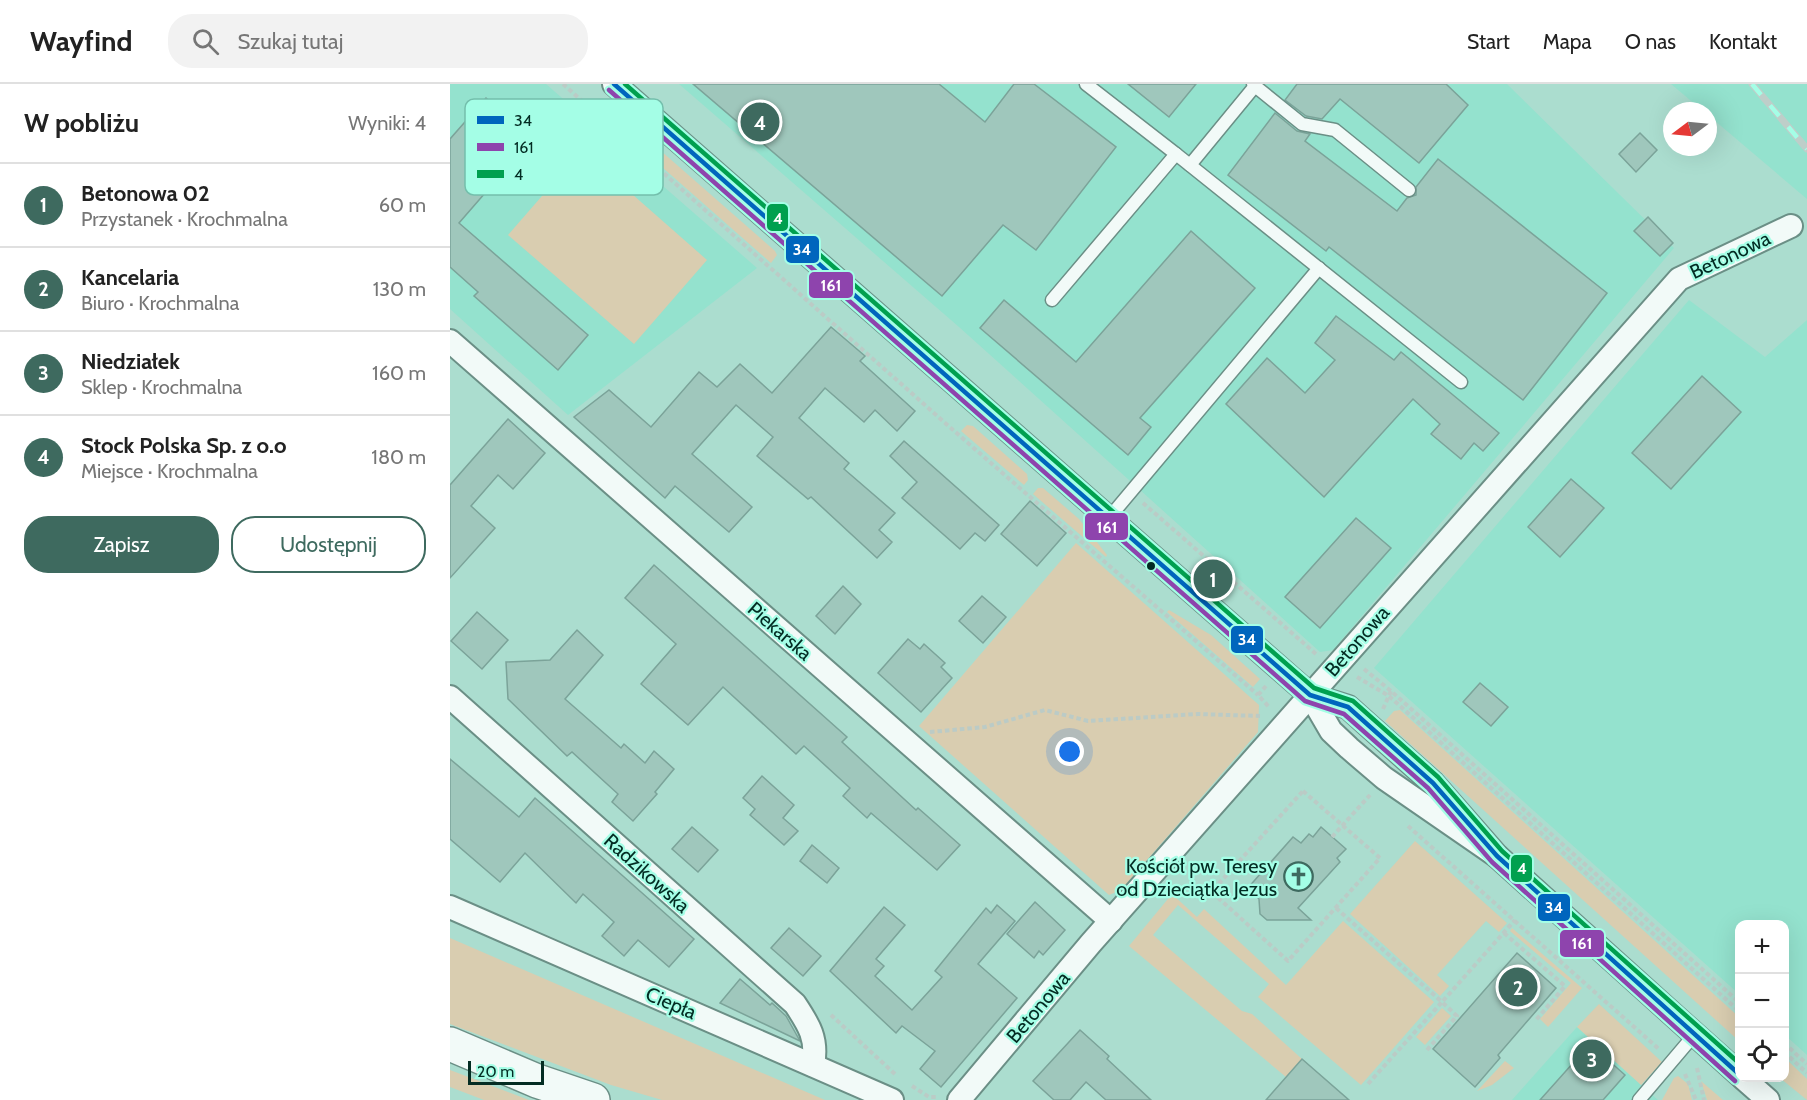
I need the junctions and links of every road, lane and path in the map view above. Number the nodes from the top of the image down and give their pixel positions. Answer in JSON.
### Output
{"nodes":[{"id":1,"x":563,"y":84,"type":"edge"},
{"id":2,"x":614,"y":84,"type":"edge"},
{"id":3,"x":1086,"y":84,"type":"edge"},
{"id":4,"x":1254,"y":85,"type":"edge"},
{"id":5,"x":580,"y":99,"type":"edge"},
{"id":6,"x":631,"y":99,"type":"edge"},
{"id":7,"x":663,"y":127,"type":"edge"},
{"id":8,"x":1176,"y":154,"type":"junction"},
{"id":9,"x":1190,"y":165,"type":"junction"},
{"id":10,"x":663,"y":173,"type":"edge"},
{"id":11,"x":1409,"y":190,"type":"dead end"},
{"id":12,"x":1791,"y":226,"type":"dead end"},
{"id":13,"x":1319,"y":268,"type":"junction"},
{"id":14,"x":1052,"y":300,"type":"dead end"},
{"id":15,"x":450,"y":341,"type":"edge"},
{"id":16,"x":1461,"y":382,"type":"dead end"},
{"id":17,"x":1108,"y":519,"type":"junction"},
{"id":18,"x":1266,"y":685,"type":"dead end"},
{"id":19,"x":1258,"y":695,"type":"junction"},
{"id":20,"x":1310,"y":695,"type":"junction"},
{"id":21,"x":1389,"y":696,"type":"dead end"},
{"id":22,"x":450,"y":697,"type":"edge"},
{"id":23,"x":1272,"y":712,"type":"dead end"},
{"id":24,"x":1264,"y":716,"type":"dead end"},
{"id":25,"x":928,"y":732,"type":"dead end"},
{"id":26,"x":1363,"y":786,"type":"dead end"},
{"id":27,"x":1371,"y":794,"type":"junction"},
{"id":28,"x":1380,"y":802,"type":"dead end"},
{"id":29,"x":1342,"y":825,"type":"junction"},
{"id":30,"x":1407,"y":825,"type":"dead end"},
{"id":31,"x":1332,"y":837,"type":"dead end"},
{"id":32,"x":450,"y":907,"type":"edge"},
{"id":33,"x":1336,"y":908,"type":"junction"},
{"id":34,"x":1515,"y":920,"type":"junction"},
{"id":35,"x":1111,"y":921,"type":"junction"},
{"id":36,"x":1504,"y":933,"type":"junction"},
{"id":37,"x":1735,"y":999,"type":"edge"},
{"id":38,"x":1442,"y":1002,"type":"junction"},
{"id":39,"x":1536,"y":1020,"type":"dead end"},
{"id":40,"x":1695,"y":1034,"type":"junction"},
{"id":41,"x":450,"y":1044,"type":"edge"},
{"id":42,"x":1789,"y":1047,"type":"edge"},
{"id":43,"x":1427,"y":1050,"type":"dead end"},
{"id":44,"x":1789,"y":1056,"type":"edge"},
{"id":45,"x":1672,"y":1061,"type":"junction"},
{"id":46,"x":1807,"y":1064,"type":"edge"},
{"id":47,"x":813,"y":1065,"type":"junction"},
{"id":48,"x":1735,"y":1071,"type":"edge"},
{"id":49,"x":1807,"y":1073,"type":"edge"},
{"id":50,"x":1748,"y":1082,"type":"edge"},
{"id":51,"x":1367,"y":1085,"type":"dead end"},
{"id":52,"x":593,"y":1100,"type":"edge"},
{"id":53,"x":892,"y":1100,"type":"edge"},
{"id":54,"x":959,"y":1100,"type":"edge"},
{"id":55,"x":1639,"y":1100,"type":"edge"},
{"id":56,"x":1696,"y":1100,"type":"edge"},
{"id":57,"x":1768,"y":1100,"type":"edge"}],
"edges":[{"from":1,"to":5,"type":"path"},
{"from":2,"to":6,"type":"street"},
{"from":3,"to":8,"type":"lane"},
{"from":4,"to":9,"type":"lane"},
{"from":4,"to":11,"type":"lane"},
{"from":7,"to":17,"type":"street"},
{"from":8,"to":9,"type":"lane"},
{"from":8,"to":14,"type":"lane"},
{"from":9,"to":13,"type":"lane"},
{"from":10,"to":19,"type":"path"},
{"from":12,"to":20,"type":"street","name":"Betonowa"},
{"from":13,"to":16,"type":"lane"},
{"from":13,"to":17,"type":"lane"},
{"from":15,"to":35,"type":"street","name":"Piekarska"},
{"from":17,"to":20,"type":"street"},
{"from":18,"to":19,"type":"path"},
{"from":19,"to":23,"type":"path"},
{"from":20,"to":35,"type":"street","name":"Betonowa"},
{"from":20,"to":40,"type":"street"},
{"from":21,"to":37,"type":"path"},
{"from":22,"to":47,"type":"street","name":"Radzikowska"},
{"from":24,"to":25,"type":"path"},
{"from":26,"to":27,"type":"path"},
{"from":27,"to":28,"type":"path"},
{"from":27,"to":29,"type":"path"},
{"from":29,"to":31,"type":"path"},
{"from":29,"to":33,"type":"path"},
{"from":29,"to":33,"type":"path"},
{"from":30,"to":34,"type":"path"},
{"from":32,"to":47,"type":"street","name":"Ciepła"},
{"from":33,"to":38,"type":"path"},
{"from":34,"to":36,"type":"path"},
{"from":34,"to":45,"type":"path"},
{"from":35,"to":54,"type":"street","name":"Betonowa"},
{"from":36,"to":38,"type":"path"},
{"from":36,"to":39,"type":"path"},
{"from":38,"to":43,"type":"path"},
{"from":38,"to":51,"type":"path"},
{"from":40,"to":45,"type":"lane"},
{"from":40,"to":48,"type":"street"},
{"from":41,"to":52,"type":"main road"},
{"from":42,"to":46,"type":"path"},
{"from":44,"to":49,"type":"path"},
{"from":45,"to":55,"type":"lane"},
{"from":45,"to":56,"type":"path"},
{"from":47,"to":53,"type":"street","name":"Ciepła"},
{"from":50,"to":57,"type":"street"}]}
